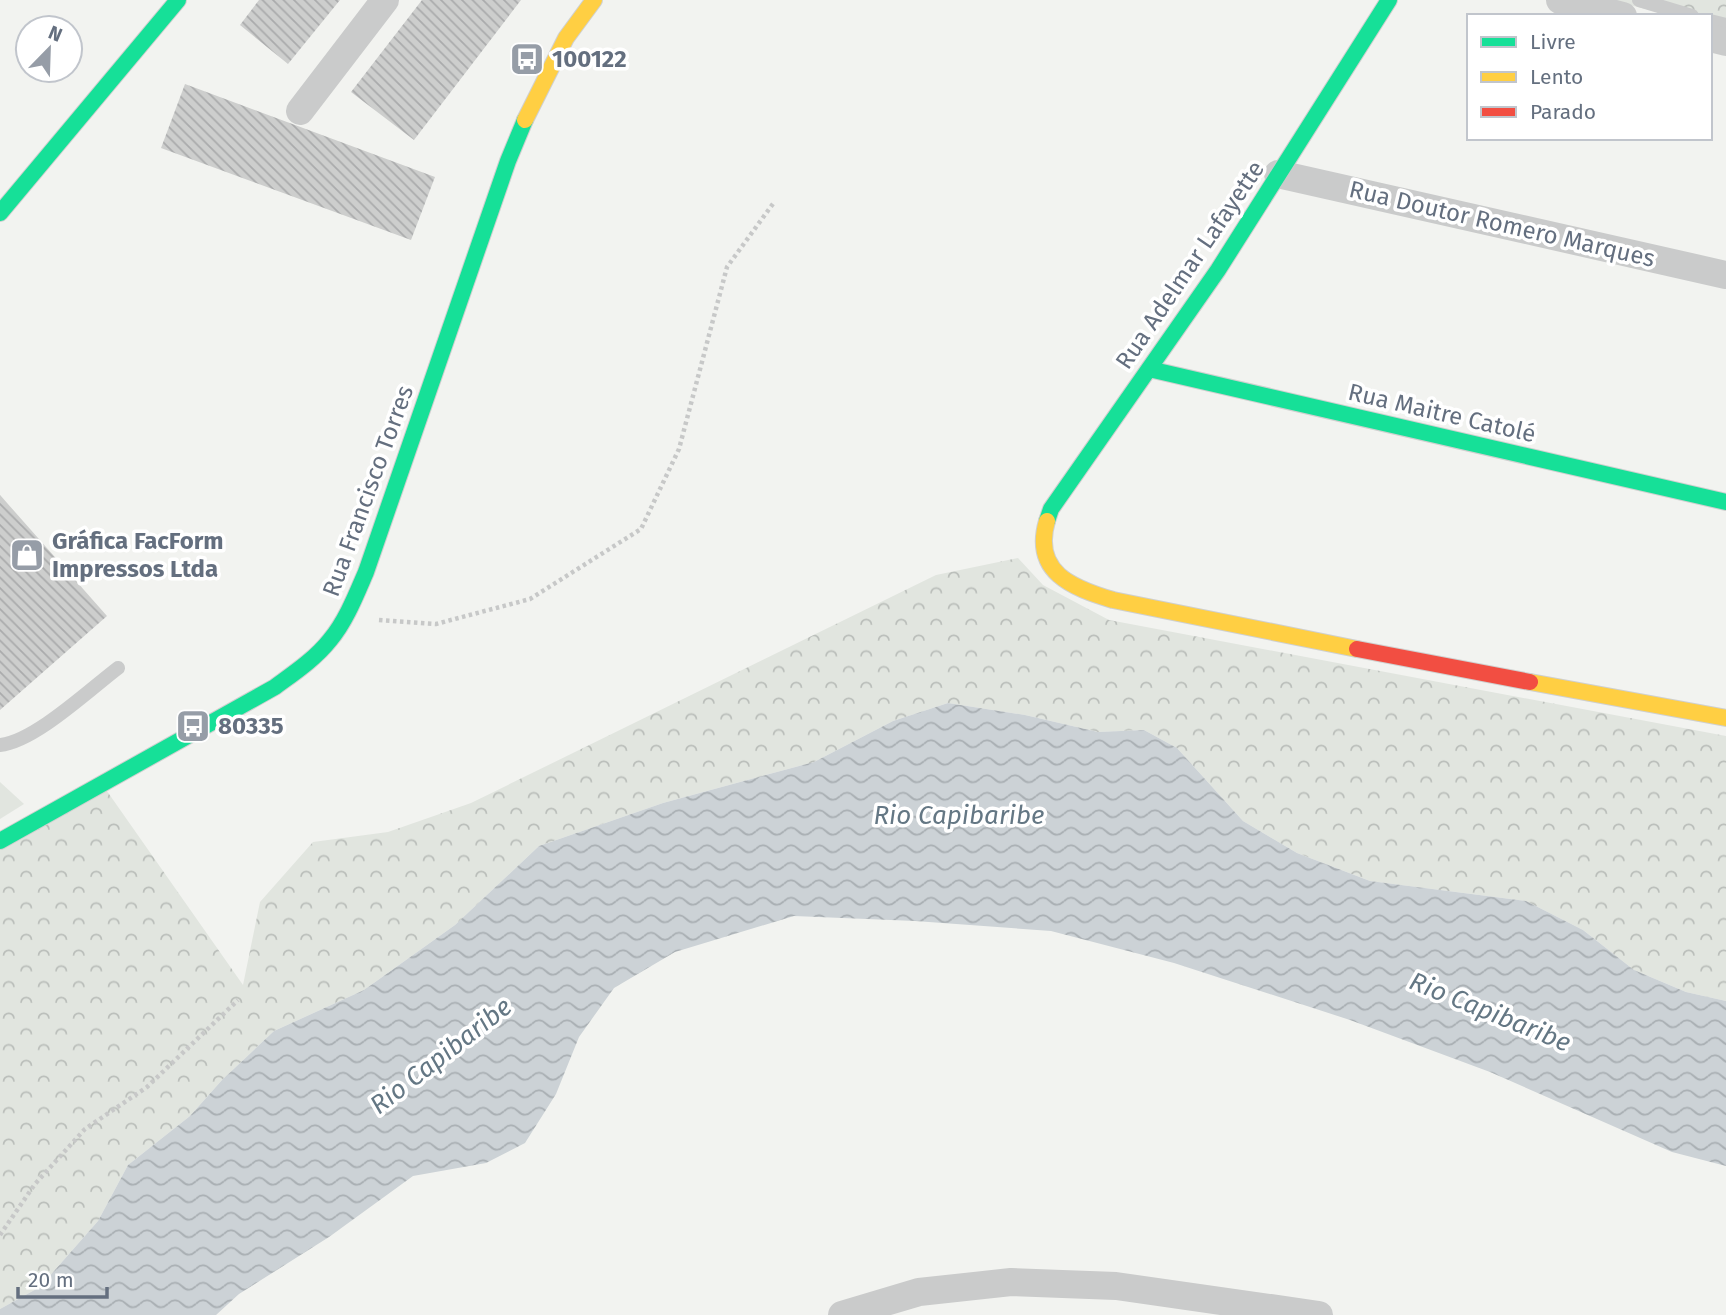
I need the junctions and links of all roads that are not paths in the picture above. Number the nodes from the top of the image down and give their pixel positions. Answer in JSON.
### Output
{"nodes":[{"id":1,"x":178,"y":0,"type":"edge"},
{"id":2,"x":385,"y":0,"type":"edge"},
{"id":3,"x":594,"y":0,"type":"edge"},
{"id":4,"x":1389,"y":0,"type":"edge"},
{"id":5,"x":1560,"y":0,"type":"edge"},
{"id":6,"x":1639,"y":0,"type":"edge"},
{"id":7,"x":1615,"y":14,"type":"edge"},
{"id":8,"x":1685,"y":14,"type":"edge"},
{"id":9,"x":300,"y":111,"type":"dead end"},
{"id":10,"x":1278,"y":174,"type":"junction"},
{"id":11,"x":0,"y":213,"type":"edge"},
{"id":12,"x":1726,"y":275,"type":"edge"},
{"id":13,"x":1149,"y":369,"type":"junction"},
{"id":14,"x":1726,"y":502,"type":"edge"},
{"id":15,"x":118,"y":668,"type":"dead end"},
{"id":16,"x":1726,"y":718,"type":"edge"},
{"id":17,"x":0,"y":745,"type":"edge"},
{"id":18,"x":0,"y":841,"type":"edge"},
{"id":19,"x":842,"y":1315,"type":"edge"},
{"id":20,"x":1319,"y":1315,"type":"edge"}],
"edges":[{"from":1,"to":11,"type":"street"},
{"from":2,"to":9,"type":"street"},
{"from":3,"to":18,"type":"street","name":"Rua Francisco Torres"},
{"from":4,"to":10,"type":"street","name":"Rua Adelmar Lafayette"},
{"from":5,"to":7,"type":"street"},
{"from":6,"to":8,"type":"lane"},
{"from":10,"to":12,"type":"street","name":"Rua Doutor Romero Marques"},
{"from":10,"to":13,"type":"street","name":"Rua Adelmar Lafayette"},
{"from":13,"to":14,"type":"street","name":"Rua Maitre Catolé"},
{"from":13,"to":16,"type":"street","name":"Rua Adelmar Lafayette"},
{"from":15,"to":17,"type":"lane"},
{"from":19,"to":20,"type":"street"}]}
